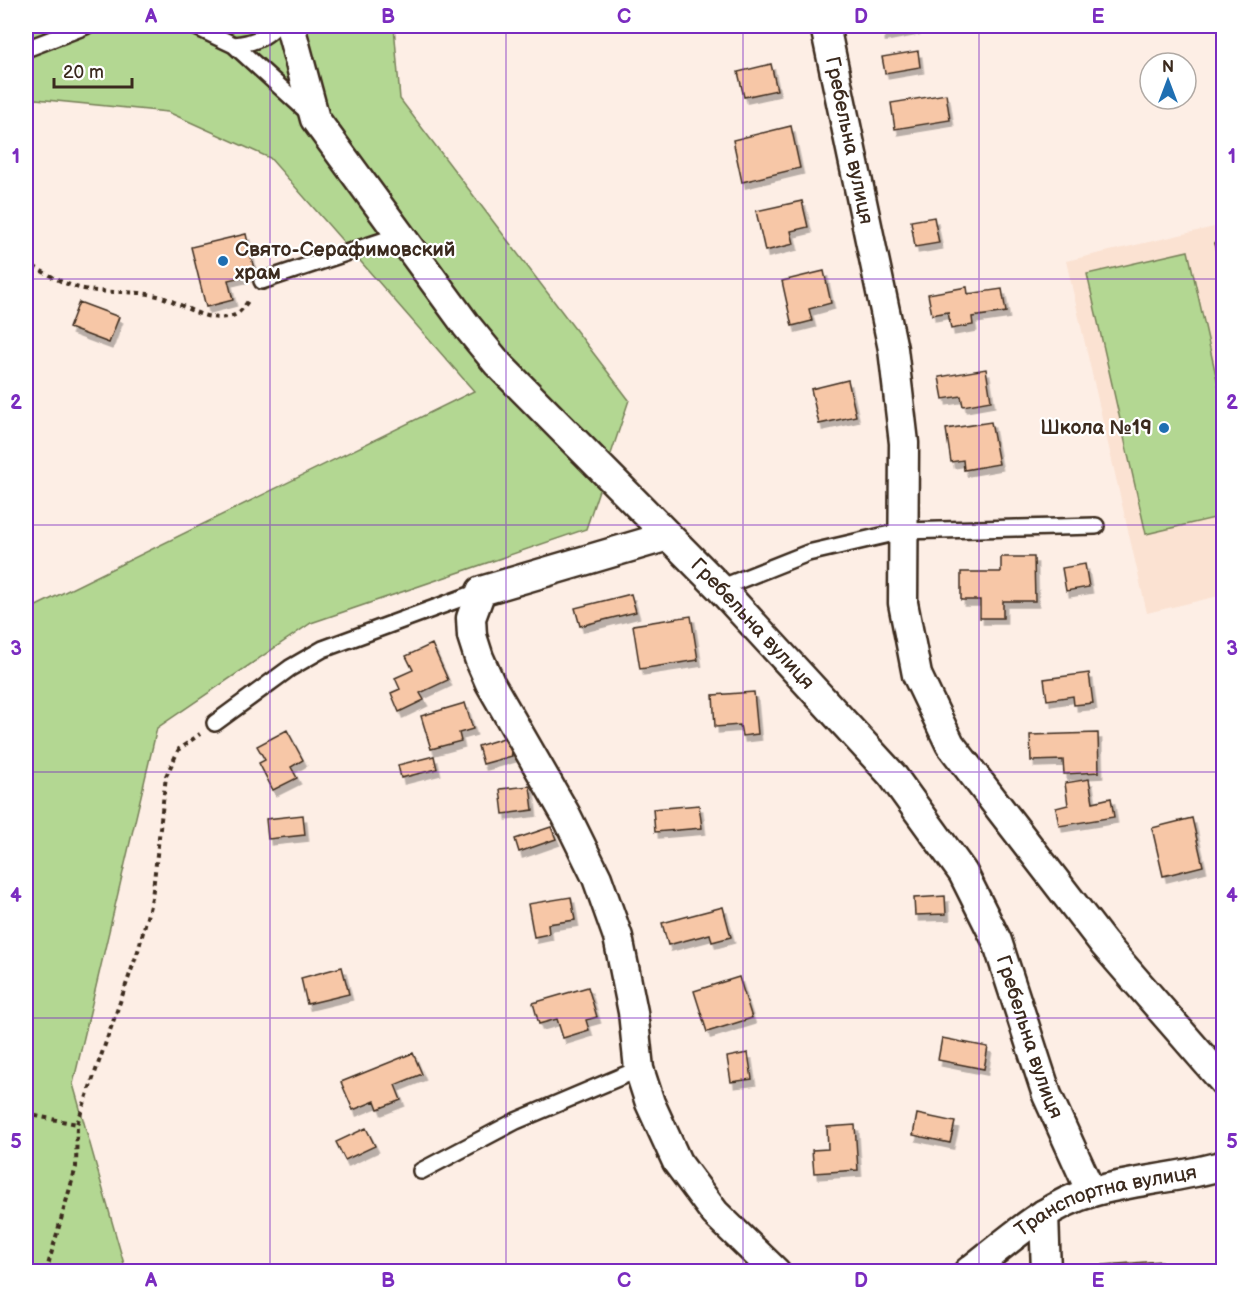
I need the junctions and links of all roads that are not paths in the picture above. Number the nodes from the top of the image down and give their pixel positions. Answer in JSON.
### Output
{"nodes":[{"id":1,"x":86,"y":26,"type":"edge"},
{"id":2,"x":194,"y":26,"type":"edge"},
{"id":3,"x":276,"y":26,"type":"edge"},
{"id":4,"x":290,"y":26,"type":"edge"},
{"id":5,"x":825,"y":26,"type":"edge"},
{"id":6,"x":234,"y":45,"type":"junction"},
{"id":7,"x":26,"y":49,"type":"edge"},
{"id":8,"x":315,"y":119,"type":"junction"},
{"id":9,"x":400,"y":235,"type":"junction"},
{"id":10,"x":262,"y":281,"type":"road end"},
{"id":11,"x":1096,"y":526,"type":"dead end"},
{"id":12,"x":903,"y":531,"type":"junction"},
{"id":13,"x":668,"y":536,"type":"junction"},
{"id":14,"x":720,"y":588,"type":"junction"},
{"id":15,"x":481,"y":591,"type":"junction"},
{"id":16,"x":215,"y":723,"type":"road end"},
{"id":17,"x":639,"y":1069,"type":"junction"},
{"id":18,"x":1224,"y":1082,"type":"edge"},
{"id":19,"x":1224,"y":1165,"type":"edge"},
{"id":20,"x":421,"y":1171,"type":"dead end"},
{"id":21,"x":1091,"y":1192,"type":"junction"},
{"id":22,"x":1044,"y":1214,"type":"junction"},
{"id":23,"x":776,"y":1272,"type":"edge"},
{"id":24,"x":968,"y":1272,"type":"edge"},
{"id":25,"x":1046,"y":1272,"type":"edge"}],
"edges":[{"from":1,"to":7,"type":"lane"},
{"from":2,"to":6,"type":"lane"},
{"from":3,"to":6,"type":"lane"},
{"from":4,"to":8,"type":"street"},
{"from":5,"to":12,"type":"street","name":"Гребельна вулиця"},
{"from":6,"to":8,"type":"lane"},
{"from":8,"to":9,"type":"street","name":"Гребельна вулиця"},
{"from":9,"to":10,"type":"lane"},
{"from":9,"to":13,"type":"street","name":"Гребельна вулиця"},
{"from":11,"to":12,"type":"lane"},
{"from":12,"to":14,"type":"lane"},
{"from":12,"to":18,"type":"street","name":"Гребельна вулиця"},
{"from":13,"to":14,"type":"street","name":"Гребельна вулиця"},
{"from":13,"to":15,"type":"street"},
{"from":14,"to":21,"type":"street","name":"Гребельна вулиця"},
{"from":15,"to":16,"type":"lane"},
{"from":15,"to":17,"type":"street"},
{"from":17,"to":20,"type":"lane"},
{"from":17,"to":23,"type":"street"},
{"from":19,"to":21,"type":"street","name":"Транспортна вулиця"},
{"from":21,"to":22,"type":"street","name":"Транспортна вулиця"},
{"from":22,"to":24,"type":"street","name":"Транспортна вулиця"},
{"from":22,"to":25,"type":"street"}]}
